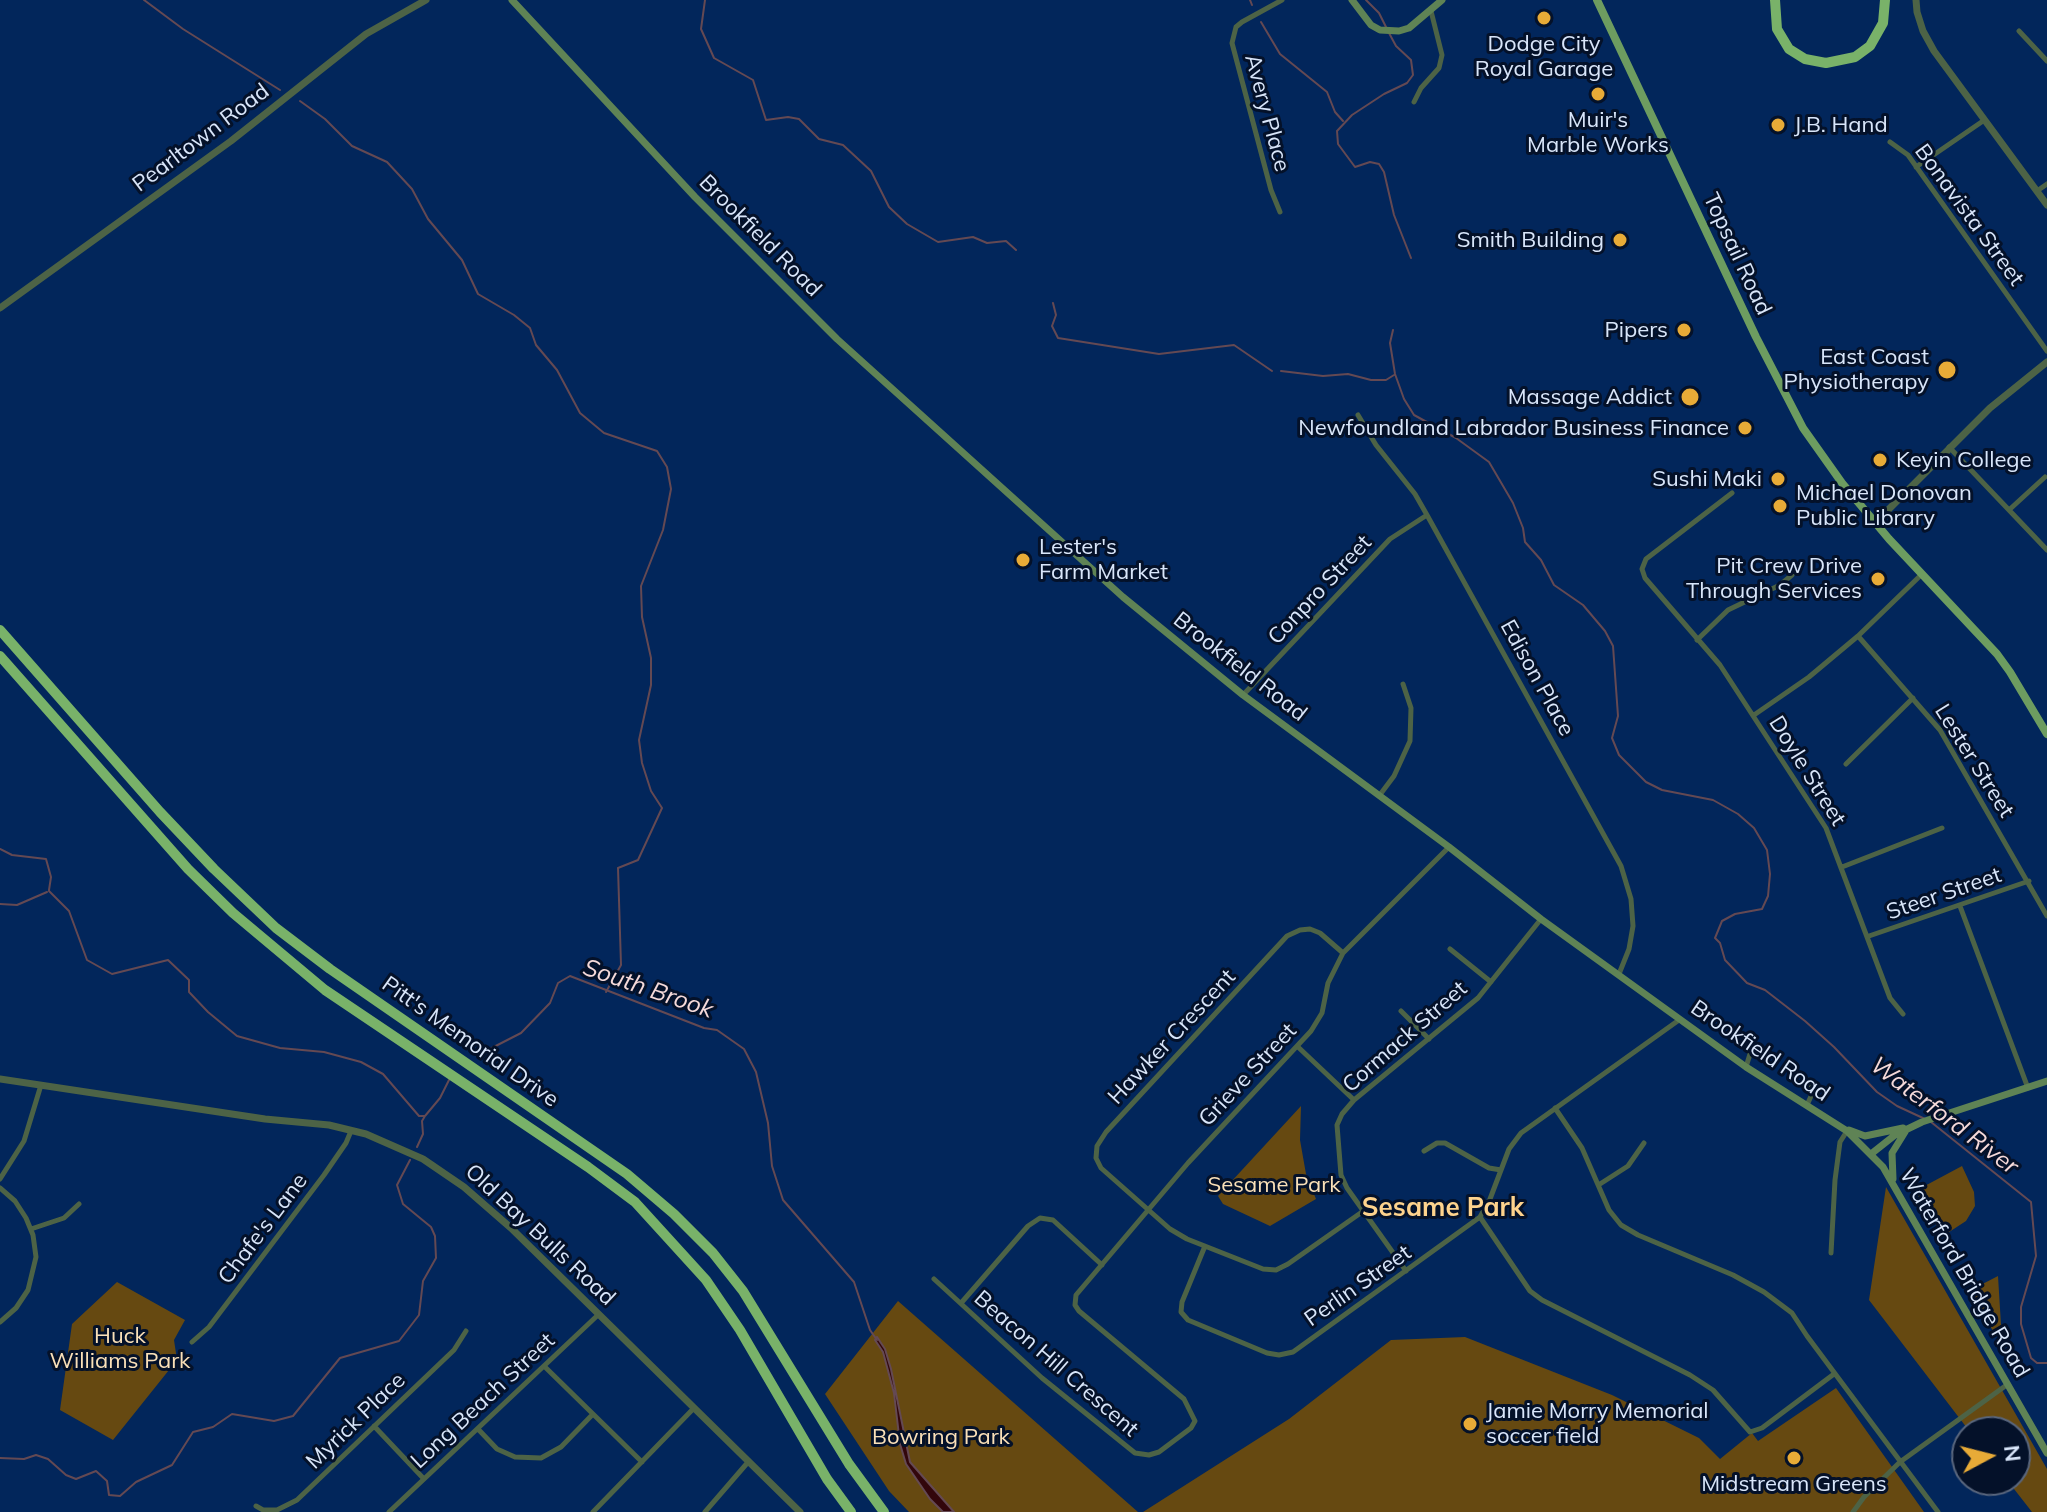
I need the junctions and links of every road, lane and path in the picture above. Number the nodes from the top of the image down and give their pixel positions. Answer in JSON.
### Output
{"nodes":[{"id":1,"x":426,"y":0,"type":"edge"},
{"id":2,"x":512,"y":0,"type":"edge"},
{"id":3,"x":1282,"y":0,"type":"edge"},
{"id":4,"x":1352,"y":0,"type":"edge"},
{"id":5,"x":1442,"y":0,"type":"edge"},
{"id":6,"x":1597,"y":0,"type":"edge"},
{"id":7,"x":1775,"y":0,"type":"edge"},
{"id":8,"x":1885,"y":0,"type":"edge"},
{"id":9,"x":1916,"y":0,"type":"edge"},
{"id":10,"x":1431,"y":11,"type":"junction"},
{"id":11,"x":2019,"y":31,"type":"dead end"},
{"id":12,"x":2047,"y":61,"type":"edge"},
{"id":13,"x":1414,"y":102,"type":"dead end"},
{"id":14,"x":1983,"y":121,"type":"junction"},
{"id":15,"x":1890,"y":142,"type":"dead end"},
{"id":16,"x":1916,"y":167,"type":"junction"},
{"id":17,"x":2047,"y":184,"type":"edge"},
{"id":18,"x":2037,"y":191,"type":"junction"},
{"id":19,"x":2047,"y":205,"type":"edge"},
{"id":20,"x":1280,"y":212,"type":"dead end"},
{"id":21,"x":0,"y":308,"type":"edge"},
{"id":22,"x":2047,"y":351,"type":"edge"},
{"id":23,"x":2047,"y":362,"type":"edge"},
{"id":24,"x":1358,"y":415,"type":"dead end"},
{"id":25,"x":1949,"y":447,"type":"junction"},
{"id":26,"x":2045,"y":477,"type":"dead end"},
{"id":27,"x":1732,"y":493,"type":"dead end"},
{"id":28,"x":2009,"y":510,"type":"junction"},
{"id":29,"x":1427,"y":515,"type":"junction"},
{"id":30,"x":1876,"y":522,"type":"junction"},
{"id":31,"x":2047,"y":550,"type":"edge"},
{"id":32,"x":1796,"y":565,"type":"dead end"},
{"id":33,"x":1922,"y":574,"type":"junction"},
{"id":34,"x":0,"y":630,"type":"edge"},
{"id":35,"x":1858,"y":636,"type":"junction"},
{"id":36,"x":1697,"y":640,"type":"junction"},
{"id":37,"x":0,"y":656,"type":"edge"},
{"id":38,"x":1403,"y":684,"type":"dead end"},
{"id":39,"x":1243,"y":695,"type":"junction"},
{"id":40,"x":1913,"y":698,"type":"junction"},
{"id":41,"x":1754,"y":715,"type":"junction"},
{"id":42,"x":2047,"y":734,"type":"edge"},
{"id":43,"x":1846,"y":764,"type":"dead end"},
{"id":44,"x":1379,"y":797,"type":"junction"},
{"id":45,"x":1942,"y":828,"type":"dead end"},
{"id":46,"x":1449,"y":847,"type":"junction"},
{"id":47,"x":1842,"y":867,"type":"junction"},
{"id":48,"x":2029,"y":881,"type":"junction"},
{"id":49,"x":1960,"y":906,"type":"junction"},
{"id":50,"x":2047,"y":916,"type":"edge"},
{"id":51,"x":1541,"y":919,"type":"junction"},
{"id":52,"x":1869,"y":936,"type":"junction"},
{"id":53,"x":1450,"y":949,"type":"dead end"},
{"id":54,"x":1343,"y":953,"type":"junction"},
{"id":55,"x":1619,"y":974,"type":"junction"},
{"id":56,"x":1491,"y":982,"type":"junction"},
{"id":57,"x":1401,"y":1011,"type":"dead end"},
{"id":58,"x":1903,"y":1014,"type":"dead end"},
{"id":59,"x":1679,"y":1020,"type":"junction"},
{"id":60,"x":1429,"y":1039,"type":"junction"},
{"id":61,"x":1747,"y":1039,"type":"dead end"},
{"id":62,"x":1297,"y":1046,"type":"junction"},
{"id":63,"x":1746,"y":1067,"type":"junction"},
{"id":64,"x":0,"y":1079,"type":"edge"},
{"id":65,"x":1809,"y":1080,"type":"dead end"},
{"id":66,"x":2047,"y":1081,"type":"edge"},
{"id":67,"x":41,"y":1085,"type":"junction"},
{"id":68,"x":2028,"y":1088,"type":"junction"},
{"id":69,"x":1354,"y":1100,"type":"junction"},
{"id":70,"x":1807,"y":1105,"type":"junction"},
{"id":71,"x":1555,"y":1108,"type":"junction"},
{"id":72,"x":1909,"y":1127,"type":"junction"},
{"id":73,"x":352,"y":1130,"type":"junction"},
{"id":74,"x":1845,"y":1130,"type":"junction"},
{"id":75,"x":1644,"y":1143,"type":"dead end"},
{"id":76,"x":1424,"y":1151,"type":"dead end"},
{"id":77,"x":1871,"y":1154,"type":"junction"},
{"id":78,"x":1501,"y":1170,"type":"junction"},
{"id":79,"x":0,"y":1179,"type":"edge"},
{"id":80,"x":1600,"y":1184,"type":"junction"},
{"id":81,"x":0,"y":1188,"type":"edge"},
{"id":82,"x":1896,"y":1188,"type":"junction"},
{"id":83,"x":79,"y":1204,"type":"dead end"},
{"id":84,"x":1150,"y":1210,"type":"junction"},
{"id":85,"x":1362,"y":1212,"type":"junction"},
{"id":86,"x":1480,"y":1217,"type":"junction"},
{"id":87,"x":31,"y":1229,"type":"junction"},
{"id":88,"x":1205,"y":1246,"type":"junction"},
{"id":89,"x":1831,"y":1253,"type":"dead end"},
{"id":90,"x":1102,"y":1265,"type":"junction"},
{"id":91,"x":1406,"y":1271,"type":"junction"},
{"id":92,"x":934,"y":1279,"type":"dead end"},
{"id":93,"x":962,"y":1302,"type":"junction"},
{"id":94,"x":599,"y":1314,"type":"junction"},
{"id":95,"x":0,"y":1322,"type":"edge"},
{"id":96,"x":466,"y":1331,"type":"dead end"},
{"id":97,"x":192,"y":1342,"type":"dead end"},
{"id":98,"x":544,"y":1366,"type":"junction"},
{"id":99,"x":1834,"y":1374,"type":"junction"},
{"id":100,"x":2008,"y":1384,"type":"junction"},
{"id":101,"x":695,"y":1408,"type":"junction"},
{"id":102,"x":593,"y":1414,"type":"junction"},
{"id":103,"x":374,"y":1426,"type":"junction"},
{"id":104,"x":478,"y":1429,"type":"junction"},
{"id":105,"x":2047,"y":1453,"type":"edge"},
{"id":106,"x":750,"y":1460,"type":"junction"},
{"id":107,"x":642,"y":1462,"type":"junction"},
{"id":108,"x":1900,"y":1462,"type":"junction"},
{"id":109,"x":424,"y":1479,"type":"junction"},
{"id":110,"x":256,"y":1506,"type":"dead end"},
{"id":111,"x":389,"y":1512,"type":"edge"},
{"id":112,"x":593,"y":1512,"type":"edge"},
{"id":113,"x":705,"y":1512,"type":"edge"},
{"id":114,"x":800,"y":1512,"type":"edge"},
{"id":115,"x":851,"y":1512,"type":"edge"},
{"id":116,"x":884,"y":1512,"type":"edge"},
{"id":117,"x":1853,"y":1512,"type":"edge"},
{"id":118,"x":1938,"y":1512,"type":"edge"}],
"edges":[{"from":1,"to":21,"type":"street","name":"Pearltown Road"},
{"from":2,"to":39,"type":"main road","name":"Brookfield Road"},
{"from":3,"to":20,"type":"street","name":"Avery Place"},
{"from":4,"to":10,"type":"main road"},
{"from":5,"to":10,"type":"main road"},
{"from":6,"to":30,"type":"main road","name":"Topsail Road"},
{"from":7,"to":8,"type":"highway"},
{"from":9,"to":14,"type":"street"},
{"from":10,"to":13,"type":"street"},
{"from":11,"to":12,"type":"street"},
{"from":14,"to":16,"type":"street"},
{"from":14,"to":18,"type":"street"},
{"from":15,"to":16,"type":"street","name":"Bonavista Street"},
{"from":16,"to":22,"type":"street","name":"Bonavista Street"},
{"from":17,"to":18,"type":"street"},
{"from":18,"to":19,"type":"street"},
{"from":23,"to":25,"type":"street"},
{"from":24,"to":29,"type":"street","name":"Edison Place"},
{"from":25,"to":28,"type":"street"},
{"from":25,"to":30,"type":"street"},
{"from":26,"to":28,"type":"street"},
{"from":27,"to":36,"type":"street","name":"Doyle Street"},
{"from":28,"to":31,"type":"street"},
{"from":29,"to":39,"type":"street","name":"Conpro Street"},
{"from":29,"to":55,"type":"street","name":"Edison Place"},
{"from":30,"to":33,"type":"main road","name":"Topsail Road"},
{"from":32,"to":36,"type":"street"},
{"from":33,"to":35,"type":"street"},
{"from":33,"to":42,"type":"main road","name":"Topsail Road"},
{"from":34,"to":116,"type":"highway","name":"Pitt's Memorial Drive"},
{"from":35,"to":40,"type":"street","name":"Lester Street"},
{"from":35,"to":41,"type":"street"},
{"from":36,"to":41,"type":"street","name":"Doyle Street"},
{"from":37,"to":115,"type":"highway","name":"Pitt's Memorial Drive"},
{"from":38,"to":44,"type":"street"},
{"from":39,"to":44,"type":"main road","name":"Brookfield Road"},
{"from":40,"to":43,"type":"street"},
{"from":40,"to":48,"type":"street","name":"Lester Street"},
{"from":41,"to":47,"type":"street","name":"Doyle Street"},
{"from":44,"to":46,"type":"main road","name":"Brookfield Road"},
{"from":45,"to":47,"type":"street"},
{"from":46,"to":51,"type":"main road","name":"Brookfield Road"},
{"from":46,"to":54,"type":"street","name":"Grieve Street"},
{"from":47,"to":52,"type":"street","name":"Doyle Street"},
{"from":48,"to":49,"type":"street","name":"Steer Street"},
{"from":48,"to":50,"type":"street","name":"Lester Street"},
{"from":49,"to":52,"type":"street","name":"Steer Street"},
{"from":49,"to":68,"type":"street"},
{"from":51,"to":55,"type":"main road","name":"Brookfield Road"},
{"from":51,"to":56,"type":"street","name":"Cormack Street"},
{"from":52,"to":58,"type":"street","name":"Doyle Street"},
{"from":53,"to":56,"type":"street"},
{"from":54,"to":62,"type":"street","name":"Grieve Street"},
{"from":54,"to":84,"type":"street","name":"Hawker Crescent"},
{"from":55,"to":59,"type":"main road","name":"Brookfield Road"},
{"from":56,"to":60,"type":"street","name":"Cormack Street"},
{"from":57,"to":60,"type":"street"},
{"from":59,"to":63,"type":"main road","name":"Brookfield Road"},
{"from":59,"to":71,"type":"street","name":"Perlin Street"},
{"from":60,"to":69,"type":"street","name":"Cormack Street"},
{"from":61,"to":63,"type":"street"},
{"from":62,"to":69,"type":"street"},
{"from":62,"to":84,"type":"street","name":"Grieve Street"},
{"from":63,"to":70,"type":"main road","name":"Brookfield Road"},
{"from":64,"to":67,"type":"street","name":"Old Bay Bulls Road"},
{"from":65,"to":70,"type":"street"},
{"from":66,"to":68,"type":"main road"},
{"from":67,"to":73,"type":"street","name":"Old Bay Bulls Road"},
{"from":67,"to":79,"type":"street"},
{"from":68,"to":72,"type":"main road"},
{"from":69,"to":85,"type":"street","name":"Cormack Street"},
{"from":70,"to":74,"type":"main road","name":"Brookfield Road"},
{"from":71,"to":78,"type":"street","name":"Perlin Street"},
{"from":71,"to":80,"type":"street"},
{"from":72,"to":74,"type":"main road"},
{"from":72,"to":77,"type":"main road"},
{"from":72,"to":82,"type":"main road"},
{"from":73,"to":94,"type":"street","name":"Old Bay Bulls Road"},
{"from":73,"to":97,"type":"street","name":"Chafe's Lane"},
{"from":74,"to":77,"type":"main road","name":"Brookfield Road"},
{"from":74,"to":89,"type":"street"},
{"from":75,"to":80,"type":"street"},
{"from":76,"to":78,"type":"street"},
{"from":77,"to":82,"type":"main road","name":"Waterford Bridge Road"},
{"from":78,"to":86,"type":"street","name":"Perlin Street"},
{"from":80,"to":99,"type":"street"},
{"from":81,"to":87,"type":"street"},
{"from":82,"to":100,"type":"main road","name":"Waterford Bridge Road"},
{"from":83,"to":87,"type":"street"},
{"from":84,"to":88,"type":"street"},
{"from":84,"to":90,"type":"street","name":"Beacon Hill Crescent"},
{"from":85,"to":88,"type":"street"},
{"from":85,"to":91,"type":"street","name":"Cormack Street"},
{"from":86,"to":91,"type":"street","name":"Perlin Street"},
{"from":86,"to":99,"type":"street"},
{"from":87,"to":95,"type":"street"},
{"from":88,"to":91,"type":"street","name":"Perlin Street"},
{"from":90,"to":93,"type":"street"},
{"from":90,"to":93,"type":"street","name":"Beacon Hill Crescent"},
{"from":92,"to":93,"type":"street","name":"Beacon Hill Crescent"},
{"from":94,"to":98,"type":"street","name":"Long Beach Street"},
{"from":94,"to":101,"type":"street","name":"Old Bay Bulls Road"},
{"from":96,"to":103,"type":"street","name":"Myrick Place"},
{"from":98,"to":102,"type":"street"},
{"from":98,"to":104,"type":"street","name":"Long Beach Street"},
{"from":99,"to":108,"type":"street"},
{"from":100,"to":105,"type":"main road","name":"Waterford Bridge Road"},
{"from":100,"to":108,"type":"street"},
{"from":101,"to":106,"type":"street","name":"Old Bay Bulls Road"},
{"from":101,"to":107,"type":"street"},
{"from":102,"to":104,"type":"street"},
{"from":102,"to":107,"type":"street"},
{"from":103,"to":109,"type":"street"},
{"from":103,"to":110,"type":"street","name":"Myrick Place"},
{"from":104,"to":109,"type":"street","name":"Long Beach Street"},
{"from":106,"to":113,"type":"street"},
{"from":106,"to":114,"type":"street","name":"Old Bay Bulls Road"},
{"from":107,"to":112,"type":"street"},
{"from":108,"to":117,"type":"street"},
{"from":108,"to":118,"type":"street"},
{"from":109,"to":111,"type":"street","name":"Long Beach Street"}]}
